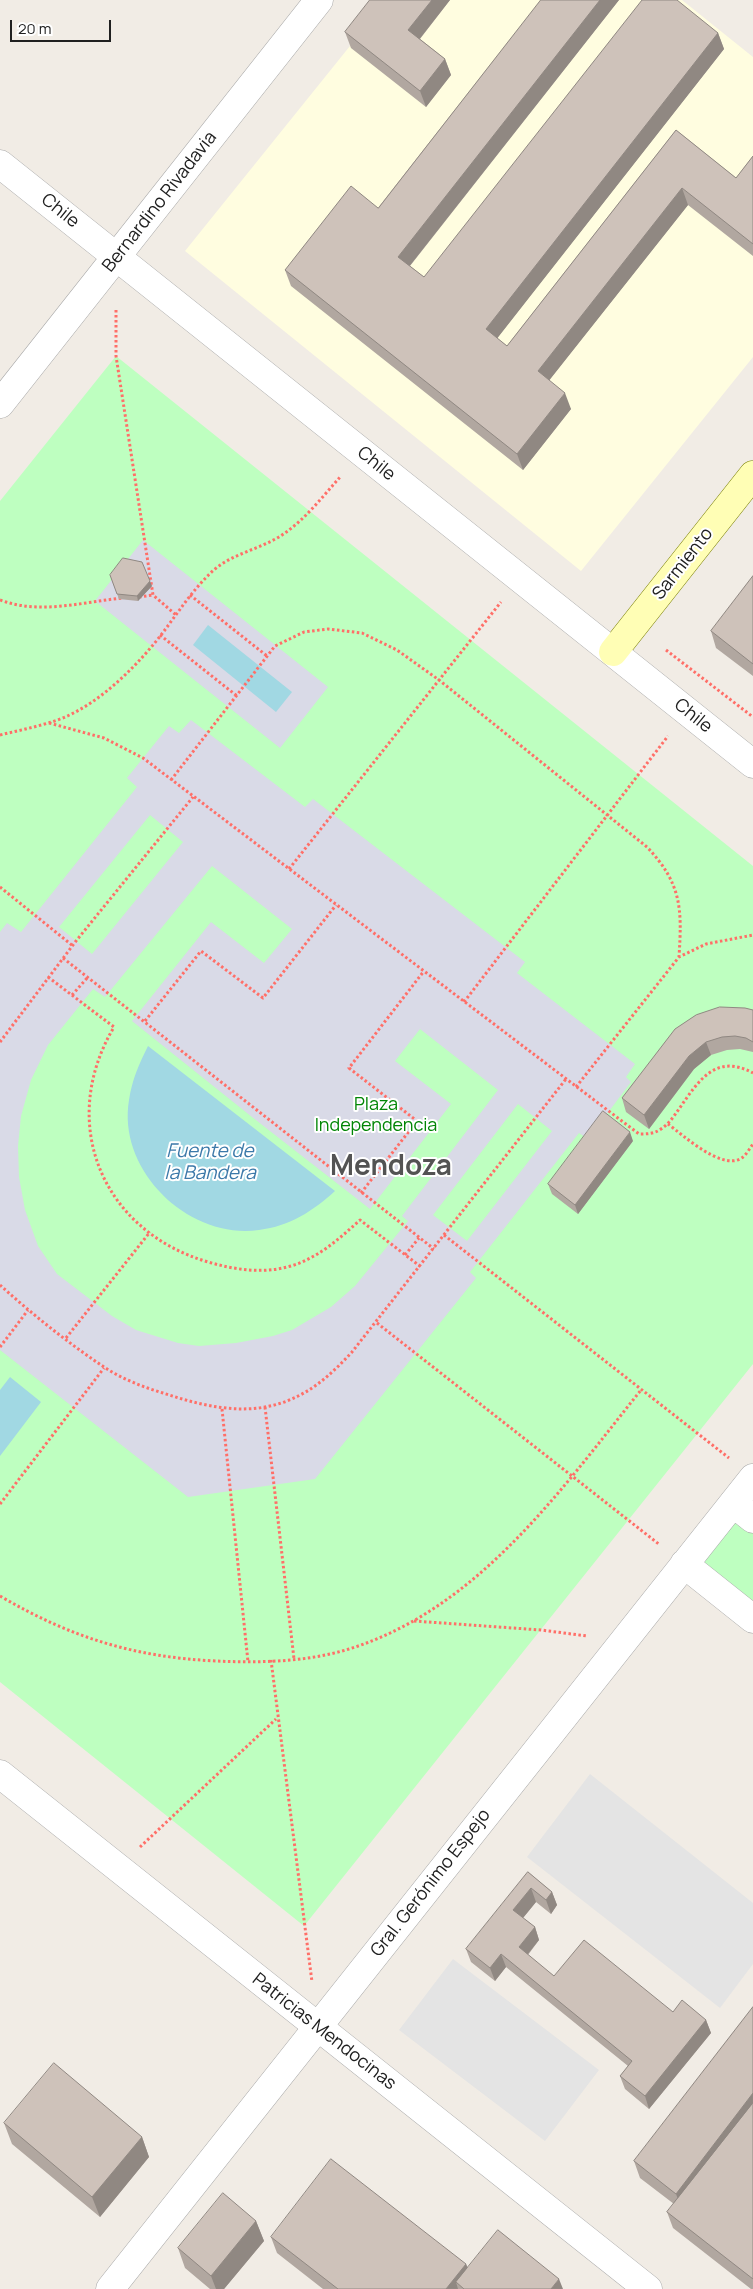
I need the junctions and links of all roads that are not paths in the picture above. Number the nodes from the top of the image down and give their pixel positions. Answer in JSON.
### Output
{"nodes":[{"id":1,"x":320,"y":0,"type":"edge"},
{"id":2,"x":0,"y":164,"type":"edge"},
{"id":3,"x":116,"y":256,"type":"junction"},
{"id":4,"x":0,"y":404,"type":"edge"},
{"id":5,"x":753,"y":476,"type":"edge"},
{"id":6,"x":613,"y":652,"type":"junction"},
{"id":7,"x":753,"y":764,"type":"edge"},
{"id":8,"x":753,"y":1478,"type":"edge"},
{"id":9,"x":743,"y":1511,"type":"edge"},
{"id":10,"x":684,"y":1564,"type":"junction"},
{"id":11,"x":753,"y":1619,"type":"edge"},
{"id":12,"x":0,"y":1774,"type":"edge"},
{"id":13,"x":318,"y":2027,"type":"junction"},
{"id":14,"x":110,"y":2289,"type":"edge"},
{"id":15,"x":648,"y":2289,"type":"edge"}],
"edges":[{"from":1,"to":3,"type":"street","name":"Bernardino Rivadavia"},
{"from":2,"to":3,"type":"street","name":"Chile"},
{"from":3,"to":4,"type":"street","name":"Bernardino Rivadavia"},
{"from":3,"to":6,"type":"street","name":"Chile"},
{"from":5,"to":6,"type":"main road","name":"Sarmiento"},
{"from":6,"to":7,"type":"street","name":"Chile"},
{"from":8,"to":9,"type":"street","name":"Gral. Gerónimo Espejo"},
{"from":9,"to":10,"type":"street","name":"Gral. Gerónimo Espejo"},
{"from":10,"to":11,"type":"street"},
{"from":10,"to":13,"type":"street","name":"Gral. Gerónimo Espejo"},
{"from":12,"to":13,"type":"street","name":"Patricias Mendocinas"},
{"from":13,"to":14,"type":"street","name":"Gral. Gerónimo Espejo"},
{"from":13,"to":15,"type":"street","name":"Patricias Mendocinas"}]}
